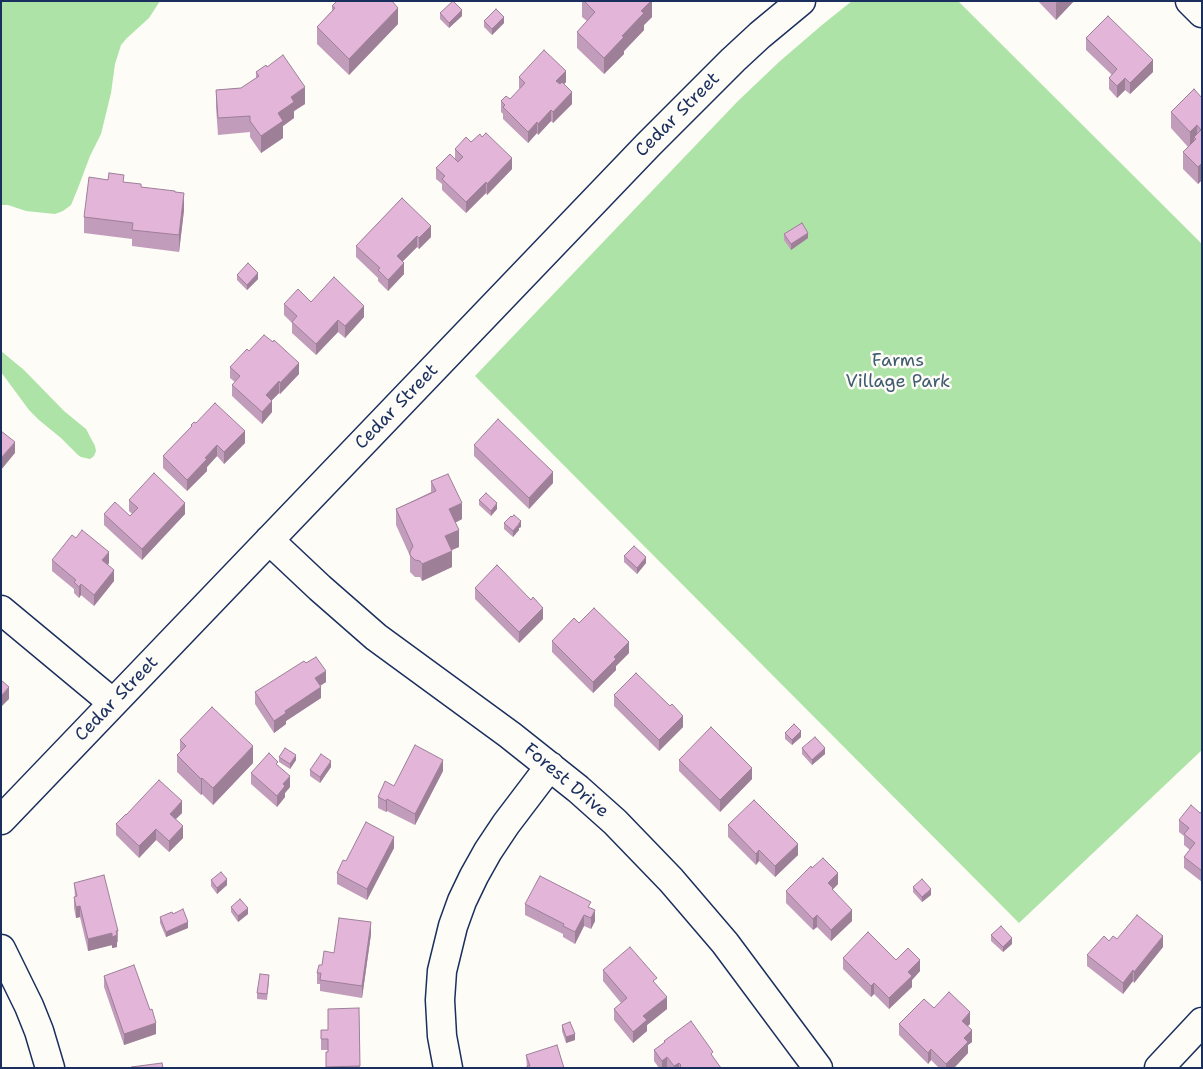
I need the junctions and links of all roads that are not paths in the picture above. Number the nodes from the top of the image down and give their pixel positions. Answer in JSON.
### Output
{"nodes":[{"id":1,"x":800,"y":1,"type":"edge"},
{"id":2,"x":1190,"y":1,"type":"edge"},
{"id":3,"x":1202,"y":13,"type":"edge"},
{"id":4,"x":269,"y":540,"type":"junction"},
{"id":5,"x":1,"y":610,"type":"edge"},
{"id":6,"x":113,"y":703,"type":"junction"},
{"id":7,"x":550,"y":766,"type":"junction"},
{"id":8,"x":1,"y":820,"type":"edge"},
{"id":9,"x":1,"y":949,"type":"edge"},
{"id":10,"x":1202,"y":1022,"type":"edge"},
{"id":11,"x":50,"y":1068,"type":"edge"},
{"id":12,"x":448,"y":1068,"type":"edge"},
{"id":13,"x":818,"y":1068,"type":"edge"},
{"id":14,"x":1159,"y":1068,"type":"edge"}],
"edges":[{"from":1,"to":4,"type":"street","name":"Cedar Street"},
{"from":2,"to":3,"type":"street"},
{"from":4,"to":6,"type":"street","name":"Cedar Street"},
{"from":4,"to":7,"type":"street","name":"Forest Drive"},
{"from":5,"to":6,"type":"street"},
{"from":6,"to":8,"type":"street","name":"Cedar Street"},
{"from":7,"to":12,"type":"street"},
{"from":7,"to":13,"type":"street","name":"Forest Drive"},
{"from":9,"to":11,"type":"street"},
{"from":10,"to":14,"type":"street"}]}
